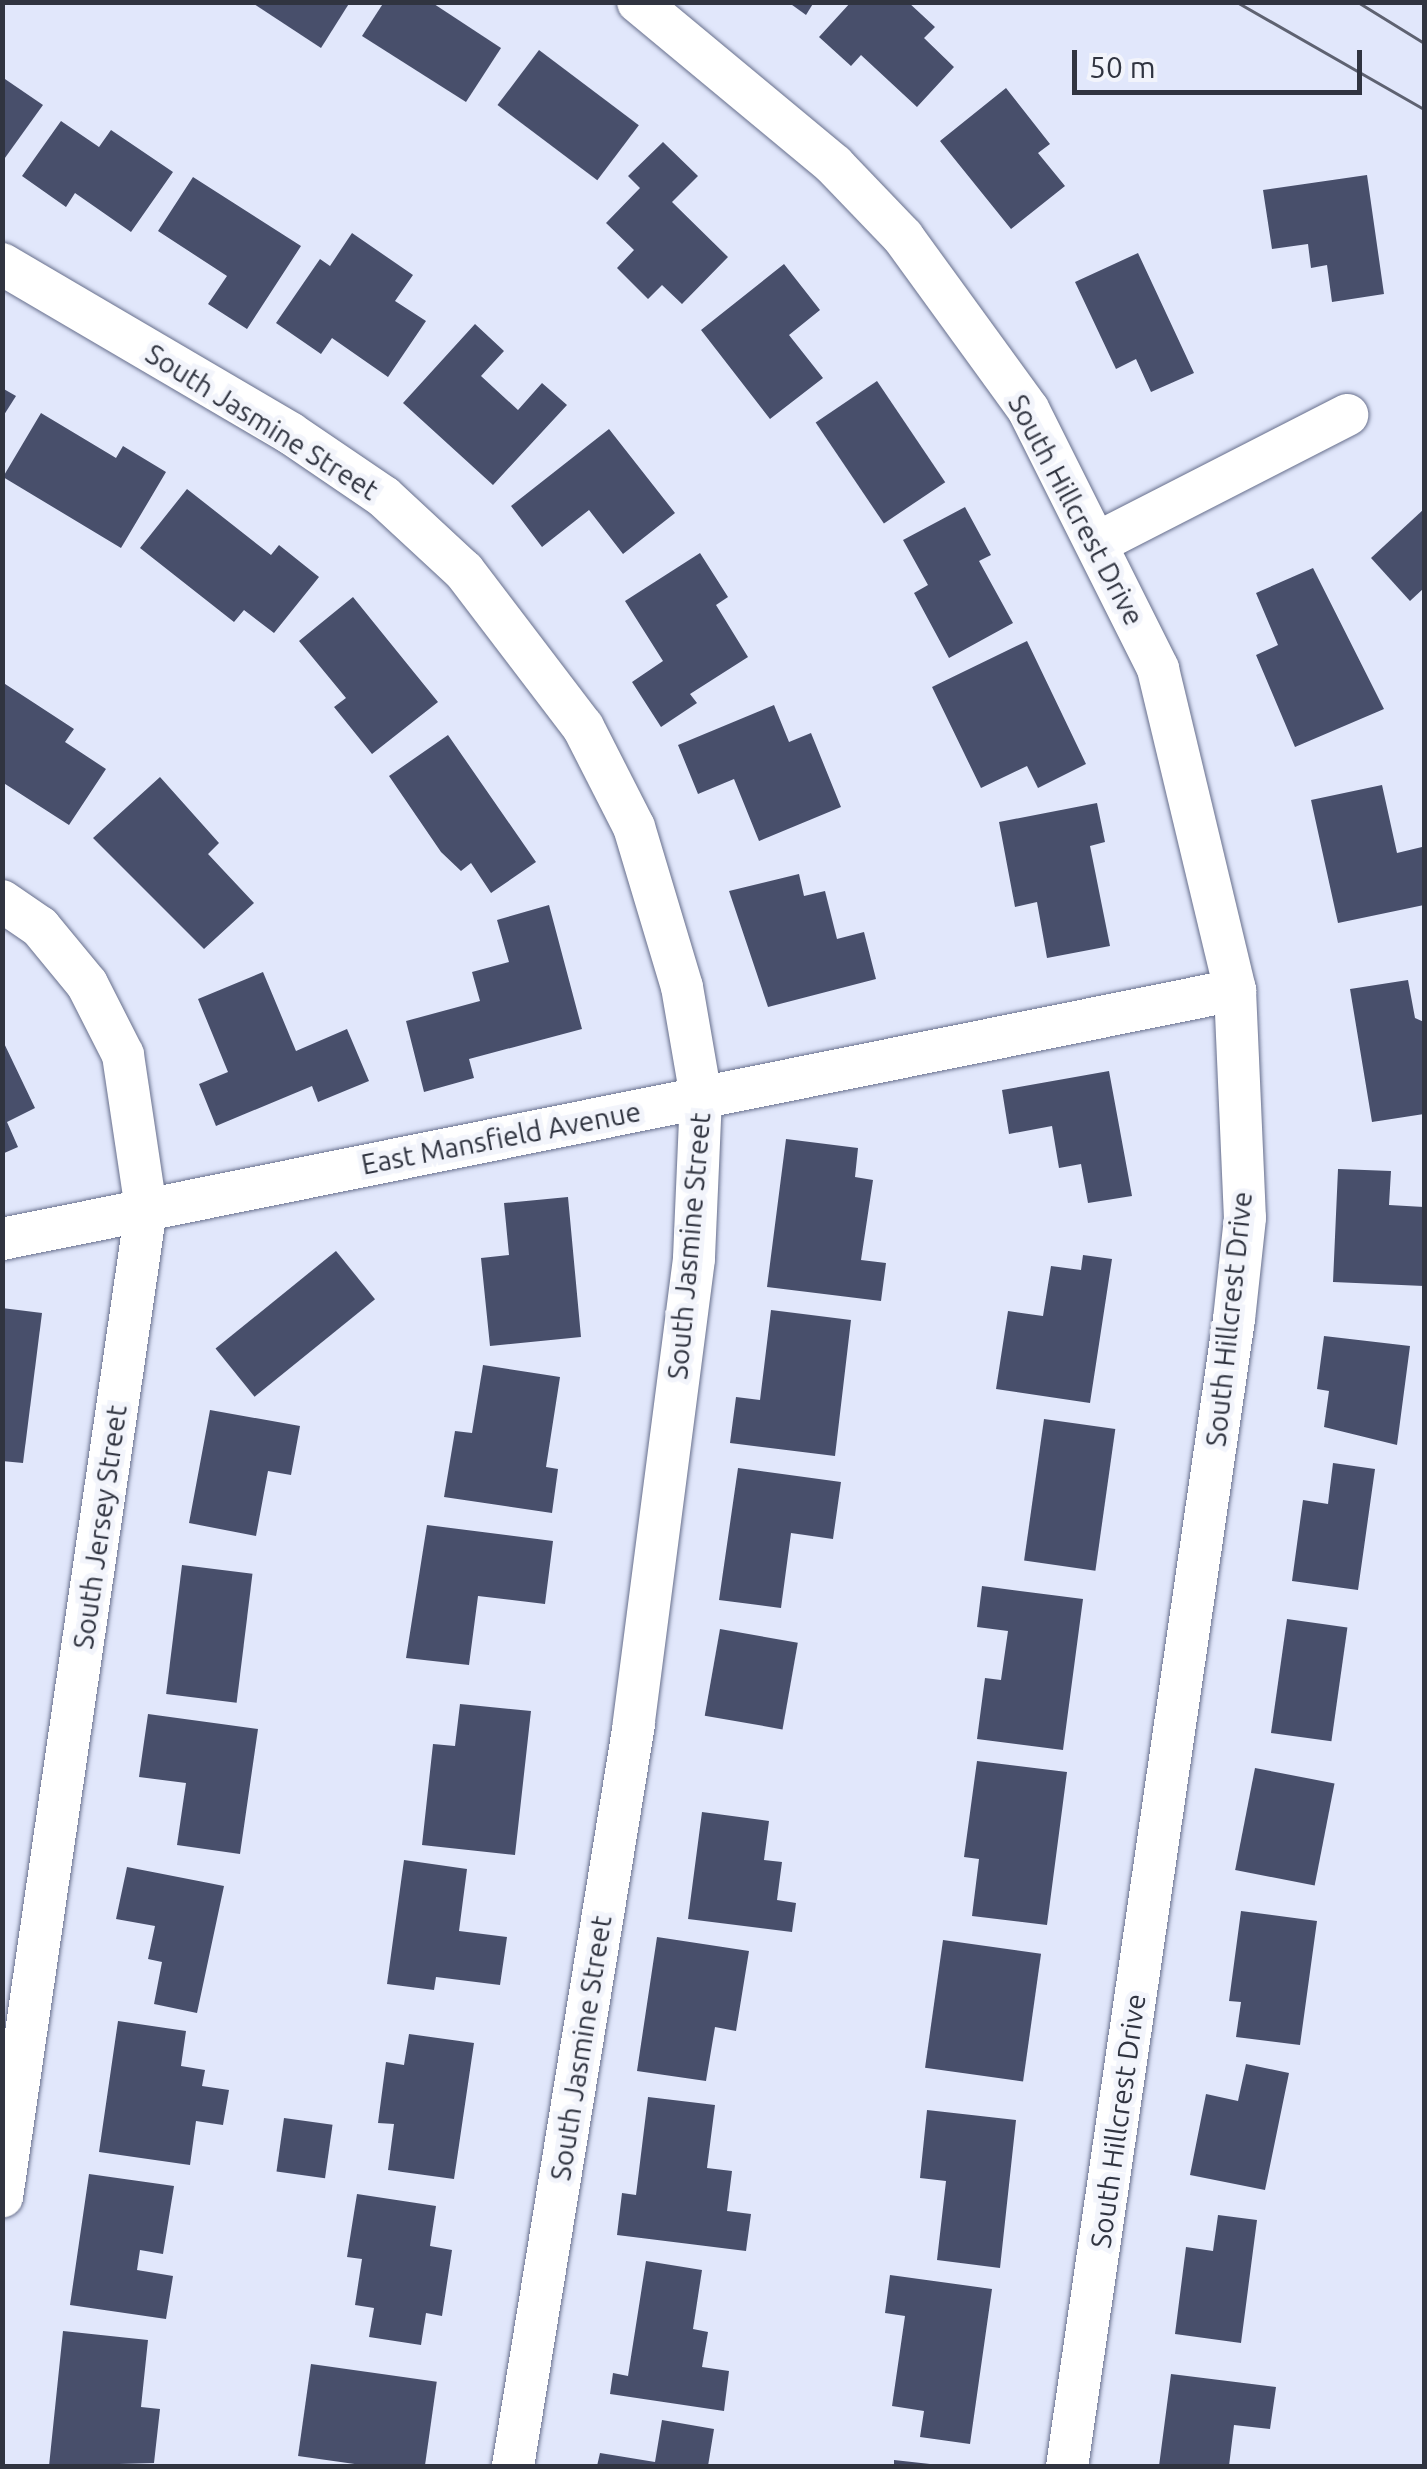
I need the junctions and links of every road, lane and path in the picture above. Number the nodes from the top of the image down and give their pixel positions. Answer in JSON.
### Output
{"nodes":[{"id":1,"x":638,"y":2,"type":"edge"},
{"id":2,"x":2,"y":264,"type":"edge"},
{"id":3,"x":1347,"y":414,"type":"dead end"},
{"id":4,"x":1099,"y":542,"type":"junction"},
{"id":5,"x":2,"y":901,"type":"edge"},
{"id":6,"x":1235,"y":990,"type":"junction"},
{"id":7,"x":701,"y":1097,"type":"junction"},
{"id":8,"x":146,"y":1209,"type":"junction"},
{"id":9,"x":2,"y":1239,"type":"edge"},
{"id":10,"x":2,"y":2197,"type":"edge"},
{"id":11,"x":514,"y":2466,"type":"edge"},
{"id":12,"x":1068,"y":2466,"type":"edge"}],
"edges":[{"from":1,"to":4,"type":"street","name":"South Hillcrest Drive"},
{"from":2,"to":7,"type":"street","name":"South Jasmine Street"},
{"from":3,"to":4,"type":"street"},
{"from":4,"to":6,"type":"street","name":"South Hillcrest Drive"},
{"from":5,"to":8,"type":"street","name":"South Jersey Street"},
{"from":6,"to":7,"type":"street","name":"East Mansfield Avenue"},
{"from":6,"to":12,"type":"street","name":"South Hillcrest Drive"},
{"from":7,"to":8,"type":"street","name":"East Mansfield Avenue"},
{"from":7,"to":11,"type":"street","name":"South Jasmine Street"},
{"from":8,"to":9,"type":"street","name":"East Mansfield Avenue"},
{"from":8,"to":10,"type":"street","name":"South Jersey Street"}]}
